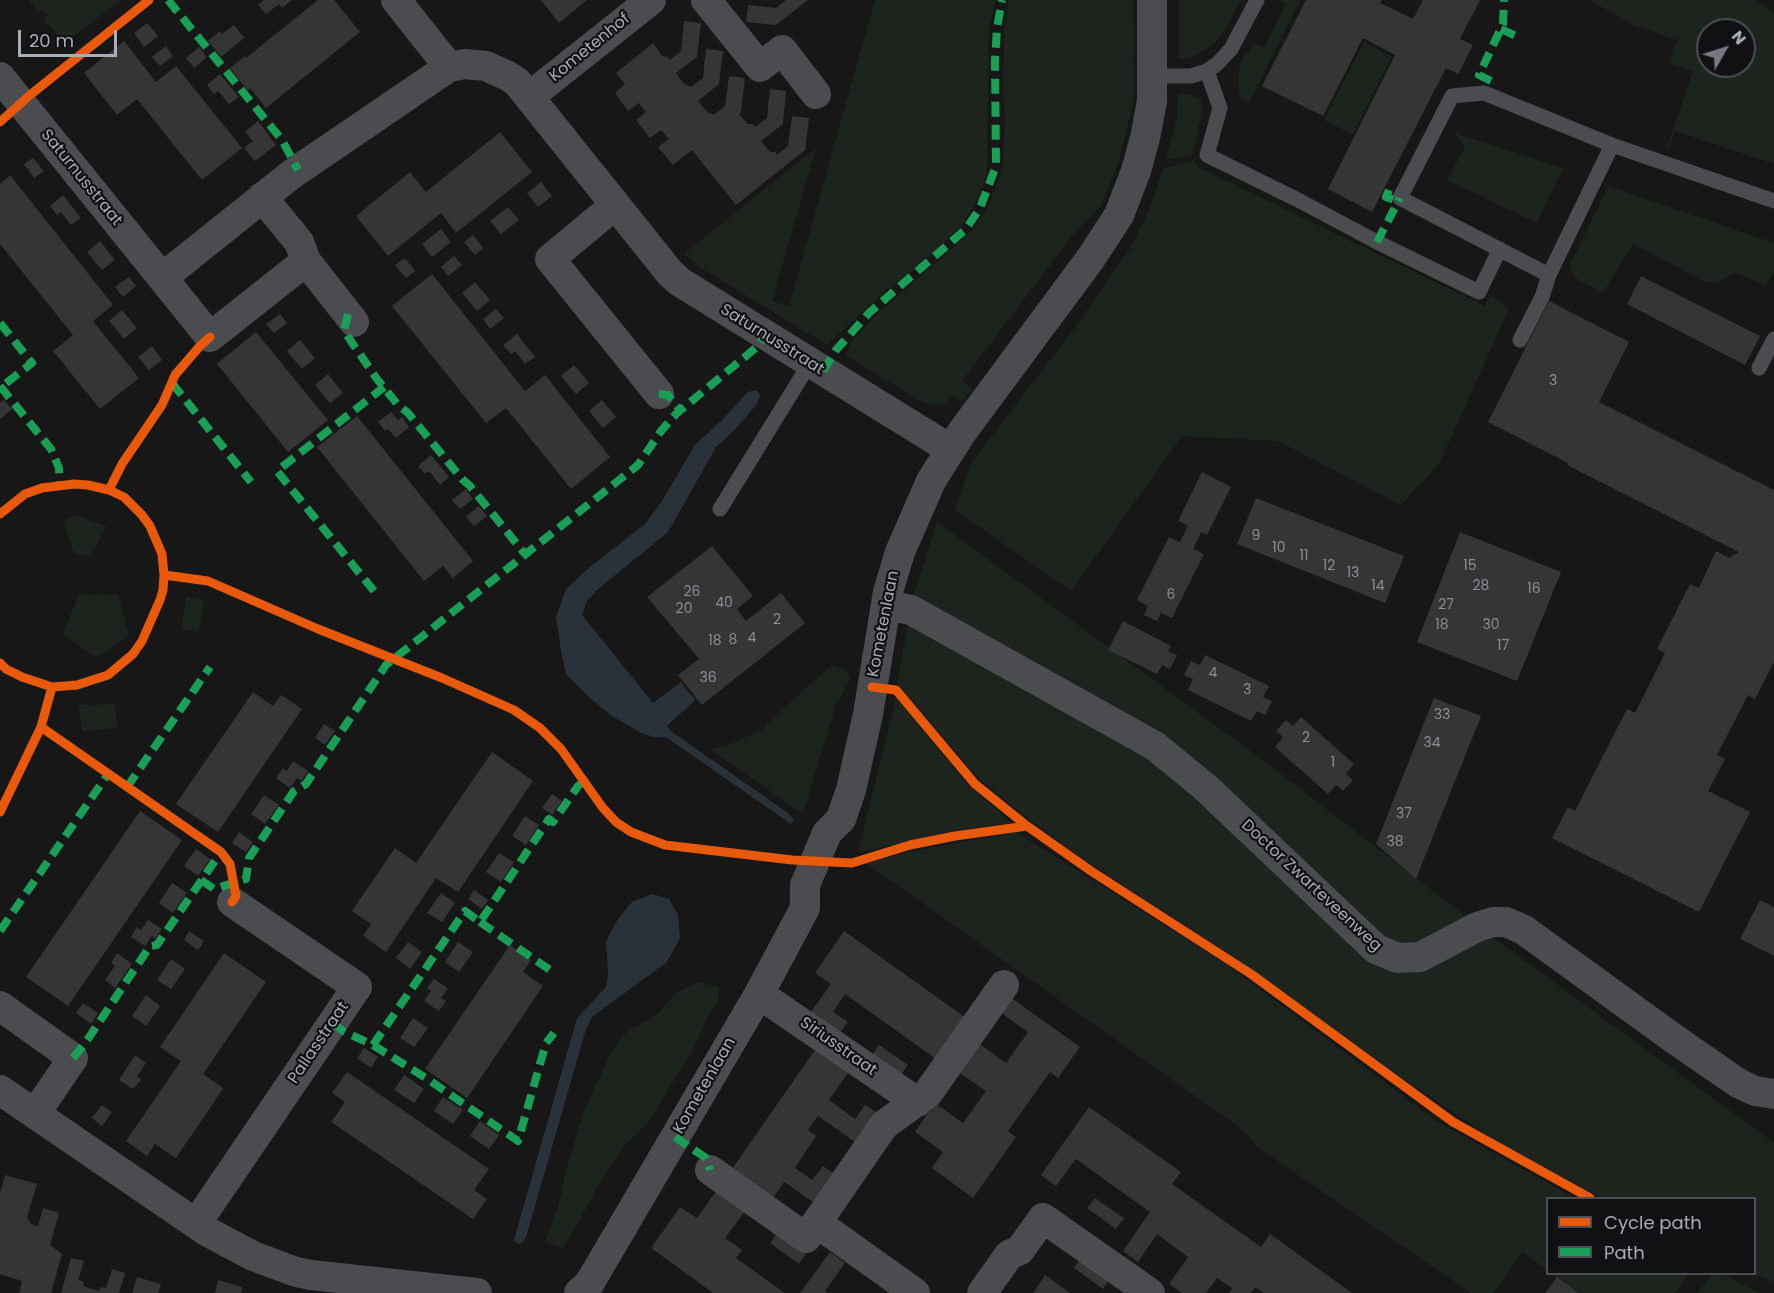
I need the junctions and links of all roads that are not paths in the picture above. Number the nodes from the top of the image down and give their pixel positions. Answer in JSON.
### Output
{"nodes":[{"id":1,"x":396,"y":0,"type":"edge"},
{"id":2,"x":651,"y":0,"type":"edge"},
{"id":3,"x":706,"y":0,"type":"edge"},
{"id":4,"x":1152,"y":0,"type":"edge"},
{"id":5,"x":1257,"y":0,"type":"edge"},
{"id":6,"x":449,"y":68,"type":"junction"},
{"id":7,"x":1207,"y":71,"type":"junction"},
{"id":8,"x":1154,"y":76,"type":"junction"},
{"id":9,"x":0,"y":77,"type":"edge"},
{"id":10,"x":816,"y":94,"type":"dead end"},
{"id":11,"x":529,"y":97,"type":"junction"},
{"id":12,"x":1612,"y":145,"type":"junction"},
{"id":13,"x":262,"y":197,"type":"junction"},
{"id":14,"x":1774,"y":201,"type":"edge"},
{"id":15,"x":615,"y":205,"type":"junction"},
{"id":16,"x":1500,"y":249,"type":"junction"},
{"id":17,"x":306,"y":261,"type":"junction"},
{"id":18,"x":1549,"y":275,"type":"junction"},
{"id":19,"x":162,"y":278,"type":"junction"},
{"id":20,"x":354,"y":322,"type":"dead end"},
{"id":21,"x":1774,"y":339,"type":"edge"},
{"id":22,"x":1520,"y":340,"type":"dead end"},
{"id":23,"x":810,"y":363,"type":"junction"},
{"id":24,"x":1759,"y":368,"type":"dead end"},
{"id":25,"x":659,"y":394,"type":"dead end"},
{"id":26,"x":950,"y":449,"type":"junction"},
{"id":27,"x":720,"y":509,"type":"dead end"},
{"id":28,"x":886,"y":604,"type":"junction"},
{"id":29,"x":232,"y":902,"type":"dead end"},
{"id":30,"x":1004,"y":985,"type":"dead end"},
{"id":31,"x":759,"y":994,"type":"junction"},
{"id":32,"x":0,"y":1006,"type":"edge"},
{"id":33,"x":0,"y":1090,"type":"edge"},
{"id":34,"x":1774,"y":1094,"type":"edge"},
{"id":35,"x":917,"y":1102,"type":"junction"},
{"id":36,"x":35,"y":1114,"type":"junction"},
{"id":37,"x":710,"y":1170,"type":"dead end"},
{"id":38,"x":817,"y":1223,"type":"junction"},
{"id":39,"x":196,"y":1224,"type":"junction"},
{"id":40,"x":292,"y":1282,"type":"edge"},
{"id":41,"x":590,"y":1290,"type":"edge"},
{"id":42,"x":477,"y":1293,"type":"edge"},
{"id":43,"x":915,"y":1293,"type":"edge"},
{"id":44,"x":982,"y":1293,"type":"edge"},
{"id":45,"x":1150,"y":1293,"type":"edge"}],
"edges":[{"from":1,"to":6,"type":"street"},
{"from":2,"to":11,"type":"street","name":"Kometenhof"},
{"from":3,"to":10,"type":"street"},
{"from":4,"to":8,"type":"street","name":"Kometenlaan"},
{"from":5,"to":7,"type":"lane"},
{"from":6,"to":11,"type":"street","name":"Saturnusstraat"},
{"from":6,"to":13,"type":"street","name":"Saturnusstraat"},
{"from":7,"to":8,"type":"lane"},
{"from":7,"to":16,"type":"lane"},
{"from":8,"to":26,"type":"street","name":"Kometenlaan"},
{"from":9,"to":19,"type":"street","name":"Saturnusstraat"},
{"from":11,"to":15,"type":"street","name":"Saturnusstraat"},
{"from":12,"to":14,"type":"lane"},
{"from":12,"to":16,"type":"lane"},
{"from":12,"to":18,"type":"lane"},
{"from":13,"to":17,"type":"street"},
{"from":13,"to":19,"type":"street","name":"Saturnusstraat"},
{"from":15,"to":23,"type":"street","name":"Saturnusstraat"},
{"from":15,"to":25,"type":"street"},
{"from":16,"to":18,"type":"lane"},
{"from":17,"to":19,"type":"street","name":"Saturnusstraat"},
{"from":17,"to":20,"type":"street"},
{"from":18,"to":22,"type":"lane"},
{"from":21,"to":24,"type":"lane"},
{"from":23,"to":26,"type":"street","name":"Saturnusstraat"},
{"from":23,"to":27,"type":"lane"},
{"from":26,"to":28,"type":"street","name":"Kometenlaan"},
{"from":28,"to":31,"type":"street","name":"Kometenlaan"},
{"from":28,"to":34,"type":"street","name":"Doctor Zwarteveenweg"},
{"from":29,"to":39,"type":"street","name":"Pallasstraat"},
{"from":30,"to":35,"type":"street"},
{"from":31,"to":35,"type":"street","name":"Siriusstraat"},
{"from":31,"to":41,"type":"street","name":"Kometenlaan"},
{"from":32,"to":36,"type":"street"},
{"from":33,"to":36,"type":"street"},
{"from":35,"to":38,"type":"street"},
{"from":36,"to":39,"type":"street"},
{"from":37,"to":38,"type":"street"},
{"from":38,"to":43,"type":"street"},
{"from":39,"to":40,"type":"street"},
{"from":40,"to":42,"type":"street"},
{"from":44,"to":45,"type":"street"}]}
